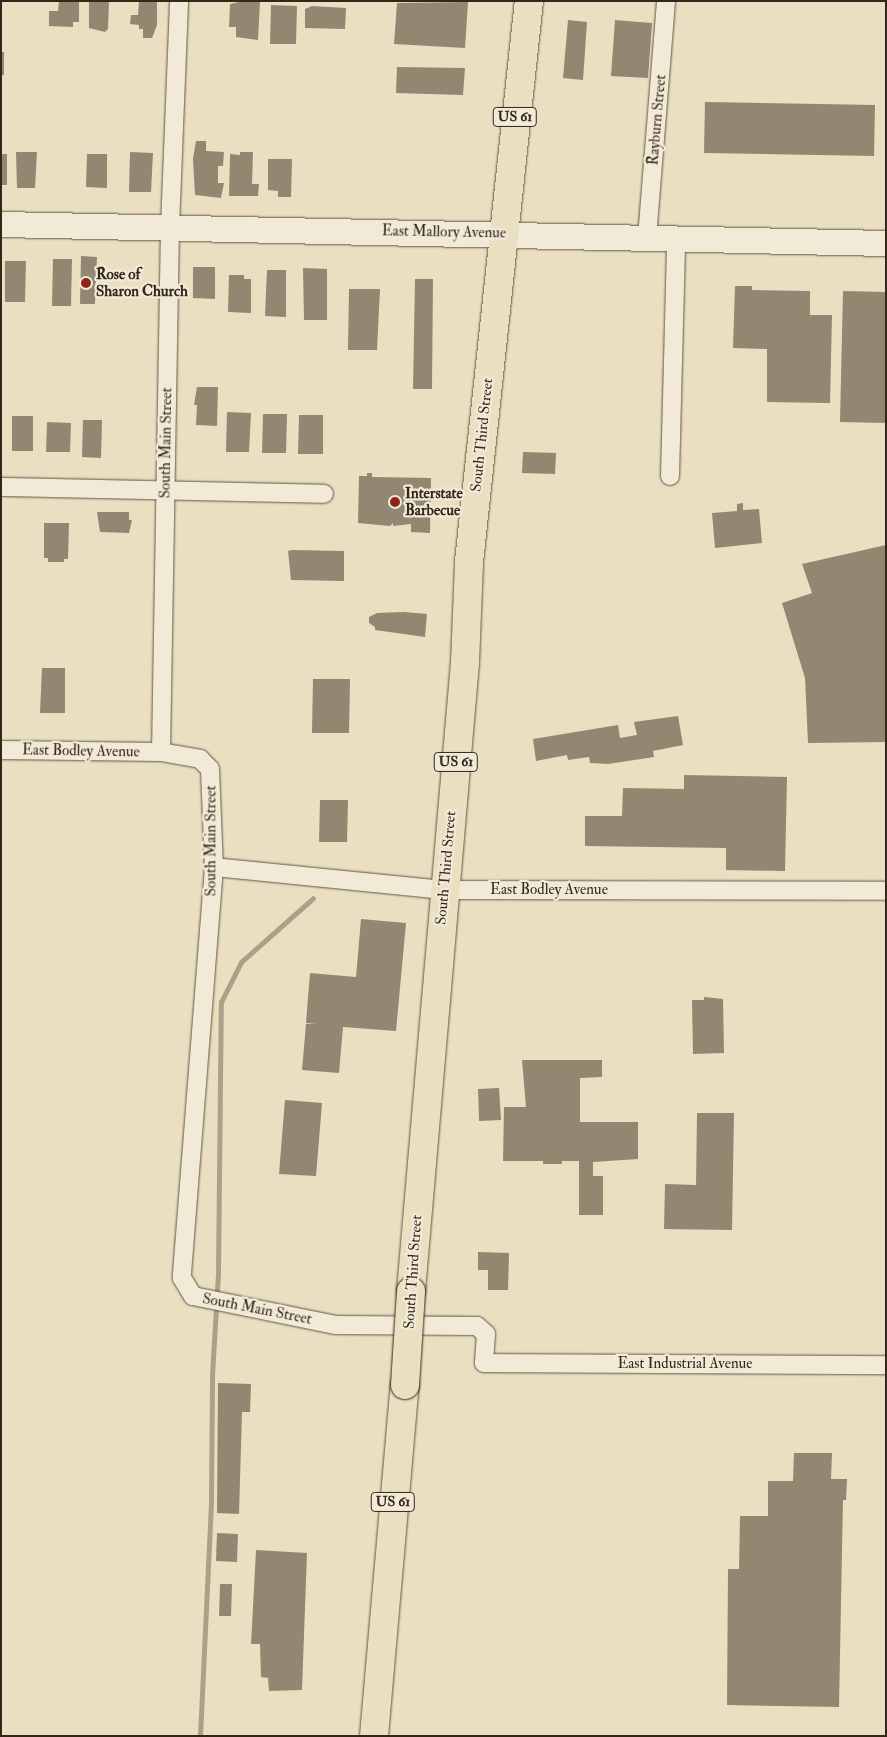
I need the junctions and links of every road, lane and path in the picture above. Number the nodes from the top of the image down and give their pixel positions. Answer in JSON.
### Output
{"nodes":[{"id":1,"x":179,"y":1,"type":"edge"},
{"id":2,"x":529,"y":1,"type":"edge"},
{"id":3,"x":666,"y":1,"type":"edge"},
{"id":4,"x":1,"y":224,"type":"edge"},
{"id":5,"x":170,"y":227,"type":"junction"},
{"id":6,"x":502,"y":233,"type":"junction"},
{"id":7,"x":647,"y":238,"type":"junction"},
{"id":8,"x":676,"y":239,"type":"junction"},
{"id":9,"x":886,"y":243,"type":"edge"},
{"id":10,"x":670,"y":476,"type":"dead end"},
{"id":11,"x":1,"y":487,"type":"edge"},
{"id":12,"x":165,"y":491,"type":"junction"},
{"id":13,"x":324,"y":494,"type":"dead end"},
{"id":14,"x":1,"y":750,"type":"edge"},
{"id":15,"x":161,"y":752,"type":"junction"},
{"id":16,"x":214,"y":867,"type":"junction"},
{"id":17,"x":444,"y":890,"type":"junction"},
{"id":18,"x":886,"y":891,"type":"edge"},
{"id":19,"x":484,"y":1363,"type":"joint"},
{"id":20,"x":886,"y":1365,"type":"edge"},
{"id":21,"x":374,"y":1736,"type":"edge"}],
"edges":[{"from":1,"to":5,"type":"street","name":"South Main Street"},
{"from":2,"to":6,"type":"main road","name":"South Third Street","number":"US 61"},
{"from":3,"to":7,"type":"street","name":"Rayburn Street"},
{"from":4,"to":5,"type":"main road","name":"East Mallory Avenue"},
{"from":5,"to":6,"type":"main road","name":"East Mallory Avenue"},
{"from":5,"to":12,"type":"street","name":"South Main Street"},
{"from":6,"to":7,"type":"main road","name":"East Mallory Avenue"},
{"from":6,"to":17,"type":"main road","name":"South Third Street","number":"US 61"},
{"from":7,"to":8,"type":"main road","name":"East Mallory Avenue"},
{"from":8,"to":9,"type":"main road","name":"East Mallory Avenue"},
{"from":8,"to":10,"type":"street"},
{"from":11,"to":12,"type":"street"},
{"from":12,"to":13,"type":"street"},
{"from":12,"to":15,"type":"street","name":"South Main Street"},
{"from":14,"to":15,"type":"street","name":"East Bodley Avenue"},
{"from":15,"to":16,"type":"street","name":"South Main Street"},
{"from":16,"to":17,"type":"street","name":"East Bodley Avenue"},
{"from":16,"to":19,"type":"street","name":"South Main Street"},
{"from":17,"to":18,"type":"street","name":"East Bodley Avenue"},
{"from":17,"to":21,"type":"main road","name":"South Third Street","number":"US 61","bridge":true},
{"from":19,"to":20,"type":"street","name":"East Industrial Avenue"}]}
